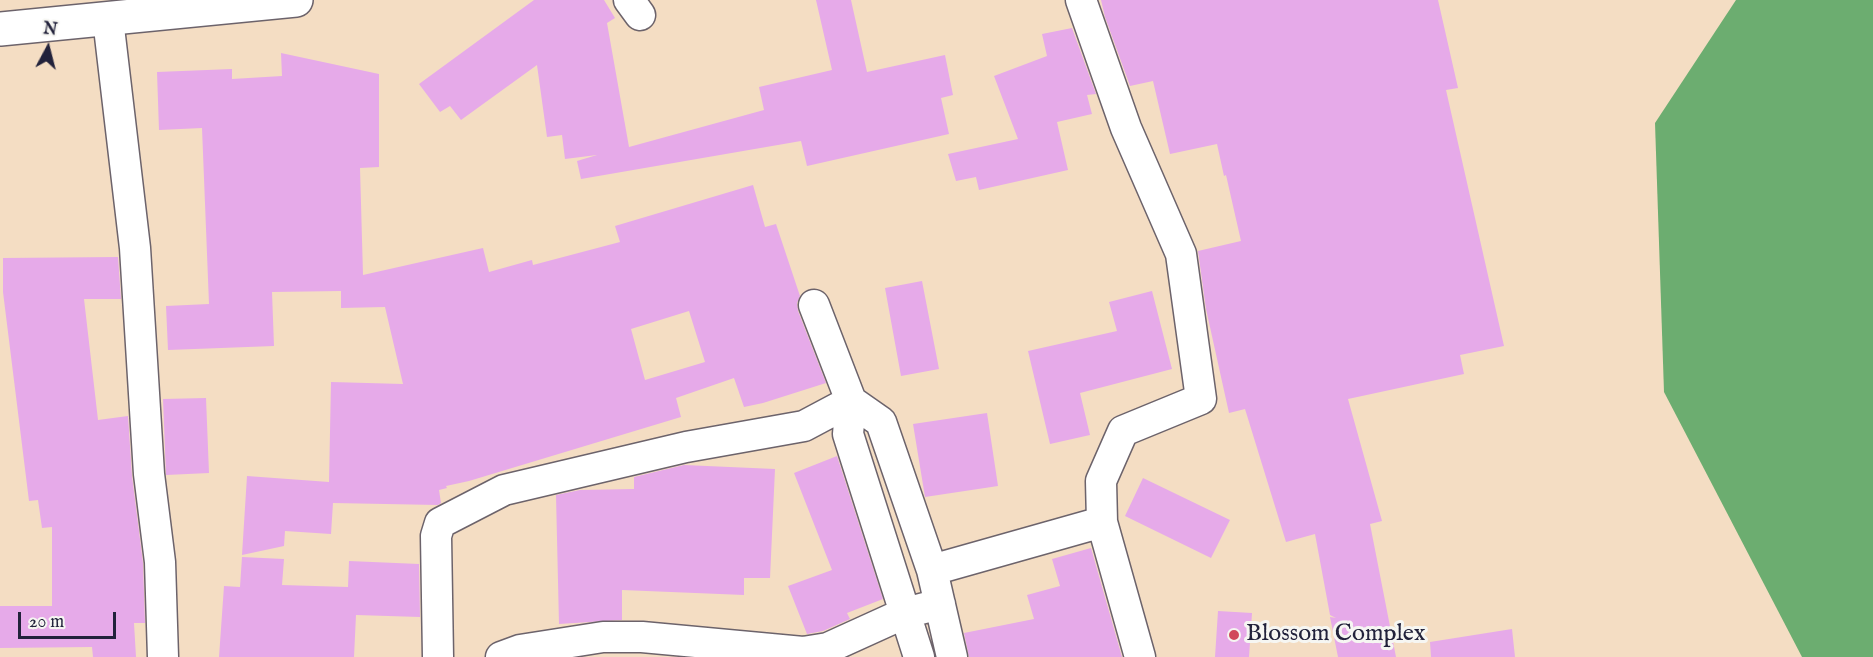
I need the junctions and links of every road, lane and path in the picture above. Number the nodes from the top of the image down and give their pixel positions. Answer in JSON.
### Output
{"nodes":[{"id":1,"x":296,"y":0,"type":"edge"},
{"id":2,"x":1081,"y":0,"type":"edge"},
{"id":3,"x":108,"y":19,"type":"junction"},
{"id":4,"x":0,"y":29,"type":"edge"},
{"id":5,"x":814,"y":305,"type":"dead end"},
{"id":6,"x":851,"y":401,"type":"junction"},
{"id":7,"x":1102,"y":522,"type":"junction"},
{"id":8,"x":932,"y":570,"type":"junction"},
{"id":9,"x":940,"y":604,"type":"junction"},
{"id":10,"x":905,"y":613,"type":"junction"},
{"id":11,"x":163,"y":657,"type":"edge"},
{"id":12,"x":438,"y":657,"type":"edge"},
{"id":13,"x":501,"y":657,"type":"edge"},
{"id":14,"x":919,"y":657,"type":"edge"},
{"id":15,"x":952,"y":657,"type":"edge"},
{"id":16,"x":1140,"y":657,"type":"edge"}],
"edges":[{"from":1,"to":3,"type":"street"},
{"from":2,"to":7,"type":"street"},
{"from":3,"to":4,"type":"street"},
{"from":3,"to":11,"type":"street"},
{"from":5,"to":6,"type":"street"},
{"from":6,"to":8,"type":"street"},
{"from":6,"to":10,"type":"street"},
{"from":6,"to":12,"type":"street"},
{"from":7,"to":8,"type":"street"},
{"from":7,"to":16,"type":"street"},
{"from":8,"to":9,"type":"street"},
{"from":9,"to":10,"type":"street"},
{"from":9,"to":15,"type":"street"},
{"from":10,"to":13,"type":"street"},
{"from":10,"to":14,"type":"street"}]}
